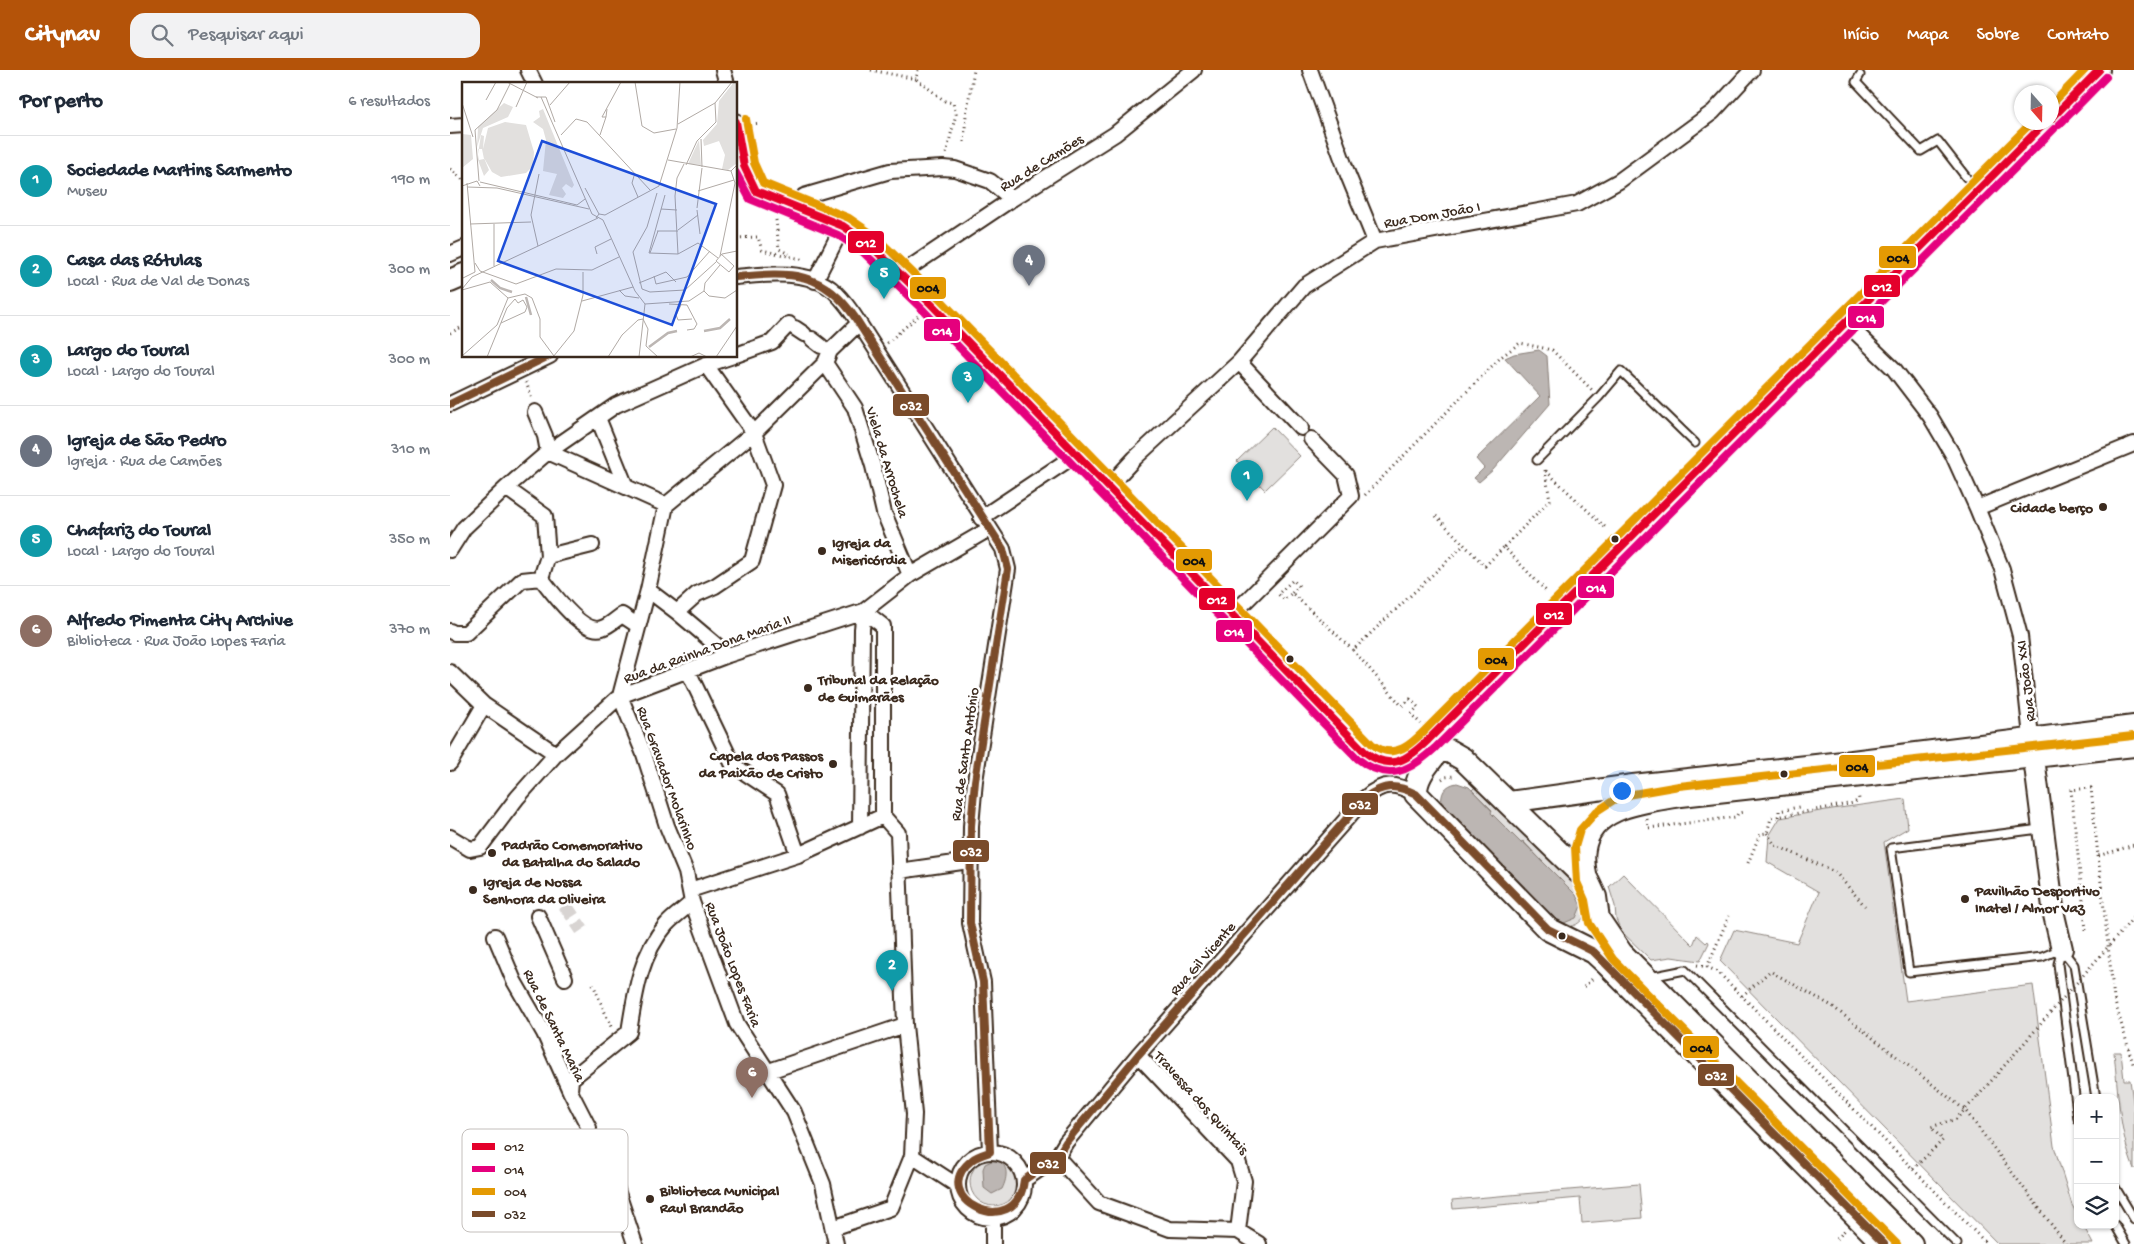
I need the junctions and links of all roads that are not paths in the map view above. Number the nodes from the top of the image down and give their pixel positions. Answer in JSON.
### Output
{"nodes":[{"id":1,"x":528,"y":70,"type":"edge"},
{"id":2,"x":1194,"y":70,"type":"edge"},
{"id":3,"x":1310,"y":70,"type":"edge"},
{"id":4,"x":1752,"y":70,"type":"edge"},
{"id":5,"x":2099,"y":70,"type":"edge"},
{"id":6,"x":1860,"y":75,"type":"dead end"},
{"id":7,"x":534,"y":82,"type":"edge"},
{"id":8,"x":2059,"y":111,"type":"edge"},
{"id":9,"x":2039,"y":130,"type":"edge"},
{"id":10,"x":738,"y":144,"type":"edge"},
{"id":11,"x":740,"y":167,"type":"edge"},
{"id":12,"x":1966,"y":176,"type":"dead end"},
{"id":13,"x":1012,"y":199,"type":"junction"},
{"id":14,"x":799,"y":207,"type":"junction"},
{"id":15,"x":843,"y":226,"type":"junction"},
{"id":16,"x":1375,"y":241,"type":"junction"},
{"id":17,"x":462,"y":249,"type":"edge"},
{"id":18,"x":450,"y":254,"type":"edge"},
{"id":19,"x":900,"y":274,"type":"junction"},
{"id":20,"x":462,"y":276,"type":"edge"},
{"id":21,"x":738,"y":277,"type":"edge"},
{"id":22,"x":450,"y":281,"type":"edge"},
{"id":23,"x":815,"y":281,"type":"junction"},
{"id":24,"x":1845,"y":322,"type":"junction"},
{"id":25,"x":859,"y":323,"type":"junction"},
{"id":26,"x":811,"y":341,"type":"junction"},
{"id":27,"x":738,"y":355,"type":"edge"},
{"id":28,"x":546,"y":358,"type":"edge"},
{"id":29,"x":728,"y":358,"type":"edge"},
{"id":30,"x":1239,"y":362,"type":"junction"},
{"id":31,"x":706,"y":366,"type":"junction"},
{"id":32,"x":450,"y":404,"type":"edge"},
{"id":33,"x":535,"y":412,"type":"dead end"},
{"id":34,"x":598,"y":418,"type":"junction"},
{"id":35,"x":754,"y":433,"type":"junction"},
{"id":36,"x":1695,"y":443,"type":"dead end"},
{"id":37,"x":2134,"y":444,"type":"edge"},
{"id":38,"x":548,"y":452,"type":"junction"},
{"id":39,"x":1077,"y":454,"type":"junction"},
{"id":40,"x":1537,"y":460,"type":"dead end"},
{"id":41,"x":626,"y":487,"type":"junction"},
{"id":42,"x":1108,"y":487,"type":"junction"},
{"id":43,"x":506,"y":488,"type":"junction"},
{"id":44,"x":666,"y":504,"type":"junction"},
{"id":45,"x":1977,"y":508,"type":"junction"},
{"id":46,"x":983,"y":525,"type":"junction"},
{"id":47,"x":592,"y":545,"type":"dead end"},
{"id":48,"x":450,"y":550,"type":"edge"},
{"id":49,"x":548,"y":556,"type":"junction"},
{"id":50,"x":910,"y":575,"type":"junction"},
{"id":51,"x":541,"y":578,"type":"junction"},
{"id":52,"x":648,"y":590,"type":"junction"},
{"id":53,"x":864,"y":611,"type":"junction"},
{"id":54,"x":677,"y":612,"type":"junction"},
{"id":55,"x":1232,"y":615,"type":"junction"},
{"id":56,"x":637,"y":625,"type":"junction"},
{"id":57,"x":450,"y":631,"type":"edge"},
{"id":58,"x":728,"y":655,"type":"junction"},
{"id":59,"x":688,"y":671,"type":"junction"},
{"id":60,"x":450,"y":672,"type":"edge"},
{"id":61,"x":620,"y":696,"type":"junction"},
{"id":62,"x":484,"y":705,"type":"junction"},
{"id":63,"x":1449,"y":719,"type":"junction"},
{"id":64,"x":2134,"y":726,"type":"edge"},
{"id":65,"x":2032,"y":738,"type":"junction"},
{"id":66,"x":2134,"y":746,"type":"edge"},
{"id":67,"x":1438,"y":751,"type":"junction"},
{"id":68,"x":1413,"y":753,"type":"junction"},
{"id":69,"x":556,"y":754,"type":"junction"},
{"id":70,"x":2034,"y":758,"type":"junction"},
{"id":71,"x":450,"y":763,"type":"edge"},
{"id":72,"x":1416,"y":794,"type":"junction"},
{"id":73,"x":1509,"y":802,"type":"junction"},
{"id":74,"x":883,"y":816,"type":"junction"},
{"id":75,"x":860,"y":827,"type":"junction"},
{"id":76,"x":2043,"y":828,"type":"junction"},
{"id":77,"x":450,"y":837,"type":"edge"},
{"id":78,"x":798,"y":855,"type":"junction"},
{"id":79,"x":962,"y":862,"type":"dead end"},
{"id":80,"x":899,"y":871,"type":"junction"},
{"id":81,"x":686,"y":872,"type":"joint"},
{"id":82,"x":1587,"y":880,"type":"junction"},
{"id":83,"x":691,"y":896,"type":"junction"},
{"id":84,"x":538,"y":916,"type":"dead end"},
{"id":85,"x":1598,"y":918,"type":"junction"},
{"id":86,"x":495,"y":936,"type":"dead end"},
{"id":87,"x":1568,"y":938,"type":"junction"},
{"id":88,"x":2062,"y":949,"type":"junction"},
{"id":89,"x":565,"y":978,"type":"dead end"},
{"id":90,"x":1646,"y":978,"type":"junction"},
{"id":91,"x":905,"y":1025,"type":"junction"},
{"id":92,"x":1138,"y":1055,"type":"junction"},
{"id":93,"x":768,"y":1071,"type":"junction"},
{"id":94,"x":570,"y":1085,"type":"junction"},
{"id":95,"x":2075,"y":1094,"type":"edge"},
{"id":96,"x":2095,"y":1094,"type":"edge"},
{"id":97,"x":589,"y":1128,"type":"tunnel mouth"},
{"id":98,"x":990,"y":1152,"type":"junction"},
{"id":99,"x":912,"y":1156,"type":"junction"},
{"id":100,"x":1057,"y":1157,"type":"junction"},
{"id":101,"x":1024,"y":1180,"type":"junction"},
{"id":102,"x":958,"y":1186,"type":"junction"},
{"id":103,"x":2119,"y":1194,"type":"edge"},
{"id":104,"x":993,"y":1218,"type":"junction"},
{"id":105,"x":2134,"y":1219,"type":"edge"},
{"id":106,"x":628,"y":1223,"type":"edge"},
{"id":107,"x":832,"y":1228,"type":"junction"},
{"id":108,"x":2117,"y":1229,"type":"edge"},
{"id":109,"x":1238,"y":1231,"type":"junction"},
{"id":110,"x":635,"y":1244,"type":"edge"},
{"id":111,"x":836,"y":1244,"type":"edge"},
{"id":112,"x":993,"y":1244,"type":"edge"},
{"id":113,"x":1259,"y":1244,"type":"edge"},
{"id":114,"x":1884,"y":1244,"type":"edge"},
{"id":115,"x":1912,"y":1244,"type":"edge"},
{"id":116,"x":1957,"y":1244,"type":"edge"},
{"id":117,"x":2126,"y":1244,"type":"edge"}],
"edges":[{"from":1,"to":7,"type":"street"},
{"from":2,"to":13,"type":"street","name":"Rua de Camões"},
{"from":3,"to":16,"type":"street"},
{"from":4,"to":16,"type":"street","name":"Rua Dom João I"},
{"from":5,"to":8,"type":"street"},
{"from":6,"to":12,"type":"lane"},
{"from":9,"to":24,"type":"street"},
{"from":10,"to":11,"type":"street"},
{"from":11,"to":14,"type":"main road"},
{"from":13,"to":14,"type":"street"},
{"from":13,"to":19,"type":"street","name":"Rua de Camões"},
{"from":14,"to":15,"type":"main road"},
{"from":15,"to":19,"type":"main road"},
{"from":15,"to":23,"type":"street"},
{"from":16,"to":30,"type":"street","name":"Rua Dom João I"},
{"from":17,"to":18,"type":"street"},
{"from":19,"to":39,"type":"main road"},
{"from":20,"to":22,"type":"main road"},
{"from":21,"to":23,"type":"street","name":"Rua de Santo António"},
{"from":23,"to":25,"type":"street","name":"Rua de Santo António"},
{"from":24,"to":45,"type":"street","name":"Rua João XXI"},
{"from":24,"to":63,"type":"street"},
{"from":25,"to":26,"type":"street"},
{"from":25,"to":46,"type":"street","name":"Rua de Santo António"},
{"from":26,"to":27,"type":"street"},
{"from":26,"to":35,"type":"street"},
{"from":26,"to":50,"type":"street","name":"Viela da Arrochela"},
{"from":28,"to":32,"type":"street"},
{"from":29,"to":31,"type":"street"},
{"from":30,"to":42,"type":"street","name":"Rua Dom João I"},
{"from":30,"to":55,"type":"street"},
{"from":31,"to":34,"type":"street"},
{"from":31,"to":35,"type":"street"},
{"from":33,"to":38,"type":"street"},
{"from":34,"to":38,"type":"street"},
{"from":34,"to":41,"type":"street"},
{"from":35,"to":44,"type":"street"},
{"from":35,"to":54,"type":"street"},
{"from":36,"to":40,"type":"lane"},
{"from":37,"to":45,"type":"street"},
{"from":38,"to":41,"type":"street"},
{"from":38,"to":43,"type":"street"},
{"from":39,"to":42,"type":"main road"},
{"from":39,"to":46,"type":"street","name":"Rua da Rainha Dona Maria II"},
{"from":41,"to":44,"type":"street"},
{"from":42,"to":55,"type":"main road"},
{"from":43,"to":48,"type":"street"},
{"from":43,"to":49,"type":"street"},
{"from":44,"to":52,"type":"street"},
{"from":45,"to":65,"type":"street","name":"Rua João XXI"},
{"from":46,"to":50,"type":"street","name":"Rua da Rainha Dona Maria II"},
{"from":46,"to":98,"type":"street","name":"Rua de Santo António"},
{"from":47,"to":49,"type":"street"},
{"from":49,"to":51,"type":"street"},
{"from":50,"to":53,"type":"street","name":"Rua da Rainha Dona Maria II"},
{"from":51,"to":56,"type":"street"},
{"from":51,"to":57,"type":"street"},
{"from":52,"to":54,"type":"street"},
{"from":52,"to":56,"type":"street"},
{"from":53,"to":58,"type":"street","name":"Rua da Rainha Dona Maria II"},
{"from":53,"to":74,"type":"street"},
{"from":53,"to":75,"type":"street"},
{"from":54,"to":58,"type":"street"},
{"from":55,"to":68,"type":"main road"},
{"from":56,"to":61,"type":"street"},
{"from":58,"to":59,"type":"street","name":"Rua da Rainha Dona Maria II"},
{"from":59,"to":61,"type":"street","name":"Rua da Rainha Dona Maria II"},
{"from":59,"to":78,"type":"street"},
{"from":60,"to":62,"type":"street"},
{"from":61,"to":69,"type":"street","name":"Rua da Rainha Dona Maria II"},
{"from":61,"to":81,"type":"street","name":"Rua Gravador Molarinho"},
{"from":62,"to":69,"type":"street"},
{"from":62,"to":71,"type":"street"},
{"from":63,"to":67,"type":"street"},
{"from":63,"to":68,"type":"street"},
{"from":64,"to":65,"type":"street"},
{"from":65,"to":70,"type":"street","name":"Rua João XXI"},
{"from":65,"to":73,"type":"street"},
{"from":66,"to":70,"type":"street"},
{"from":67,"to":68,"type":"main road"},
{"from":67,"to":72,"type":"main road"},
{"from":67,"to":73,"type":"main road"},
{"from":69,"to":77,"type":"street","name":"Rua da Rainha Dona Maria II"},
{"from":70,"to":76,"type":"street","name":"Rua João XXI"},
{"from":70,"to":82,"type":"street"},
{"from":72,"to":87,"type":"main road"},
{"from":72,"to":92,"type":"street","name":"Rua Gil Vicente"},
{"from":73,"to":82,"type":"main road"},
{"from":74,"to":75,"type":"street"},
{"from":74,"to":80,"type":"street"},
{"from":75,"to":78,"type":"street"},
{"from":76,"to":88,"type":"street","name":"Rua João XXI"},
{"from":76,"to":88,"type":"lane"},
{"from":78,"to":83,"type":"street"},
{"from":79,"to":80,"type":"street"},
{"from":80,"to":91,"type":"street"},
{"from":81,"to":83,"type":"street","name":"Rua João Lopes Faria"},
{"from":82,"to":85,"type":"main road"},
{"from":83,"to":93,"type":"street","name":"Rua João Lopes Faria"},
{"from":83,"to":94,"type":"street"},
{"from":84,"to":89,"type":"street"},
{"from":85,"to":87,"type":"main road"},
{"from":85,"to":90,"type":"main road"},
{"from":86,"to":94,"type":"street","name":"Rua de Santa Maria"},
{"from":87,"to":114,"type":"main road"},
{"from":88,"to":95,"type":"lane"},
{"from":88,"to":96,"type":"lane"},
{"from":90,"to":115,"type":"main road"},
{"from":90,"to":116,"type":"lane"},
{"from":91,"to":93,"type":"street"},
{"from":91,"to":99,"type":"street"},
{"from":92,"to":100,"type":"street","name":"Rua Gil Vicente"},
{"from":92,"to":109,"type":"street","name":"Travessa dos Quintais"},
{"from":93,"to":107,"type":"street","name":"Rua João Lopes Faria"},
{"from":94,"to":97,"type":"street","name":"Rua de Santa Maria"},
{"from":98,"to":101,"type":"street"},
{"from":98,"to":102,"type":"street"},
{"from":99,"to":102,"type":"street"},
{"from":99,"to":107,"type":"street"},
{"from":100,"to":101,"type":"street","name":"Rua Gil Vicente"},
{"from":100,"to":109,"type":"street"},
{"from":101,"to":104,"type":"street"},
{"from":102,"to":104,"type":"street"},
{"from":103,"to":105,"type":"lane"},
{"from":104,"to":112,"type":"street"},
{"from":106,"to":110,"type":"street"},
{"from":107,"to":111,"type":"street","name":"Rua João Lopes Faria"},
{"from":108,"to":117,"type":"lane"},
{"from":109,"to":113,"type":"street"}]}
